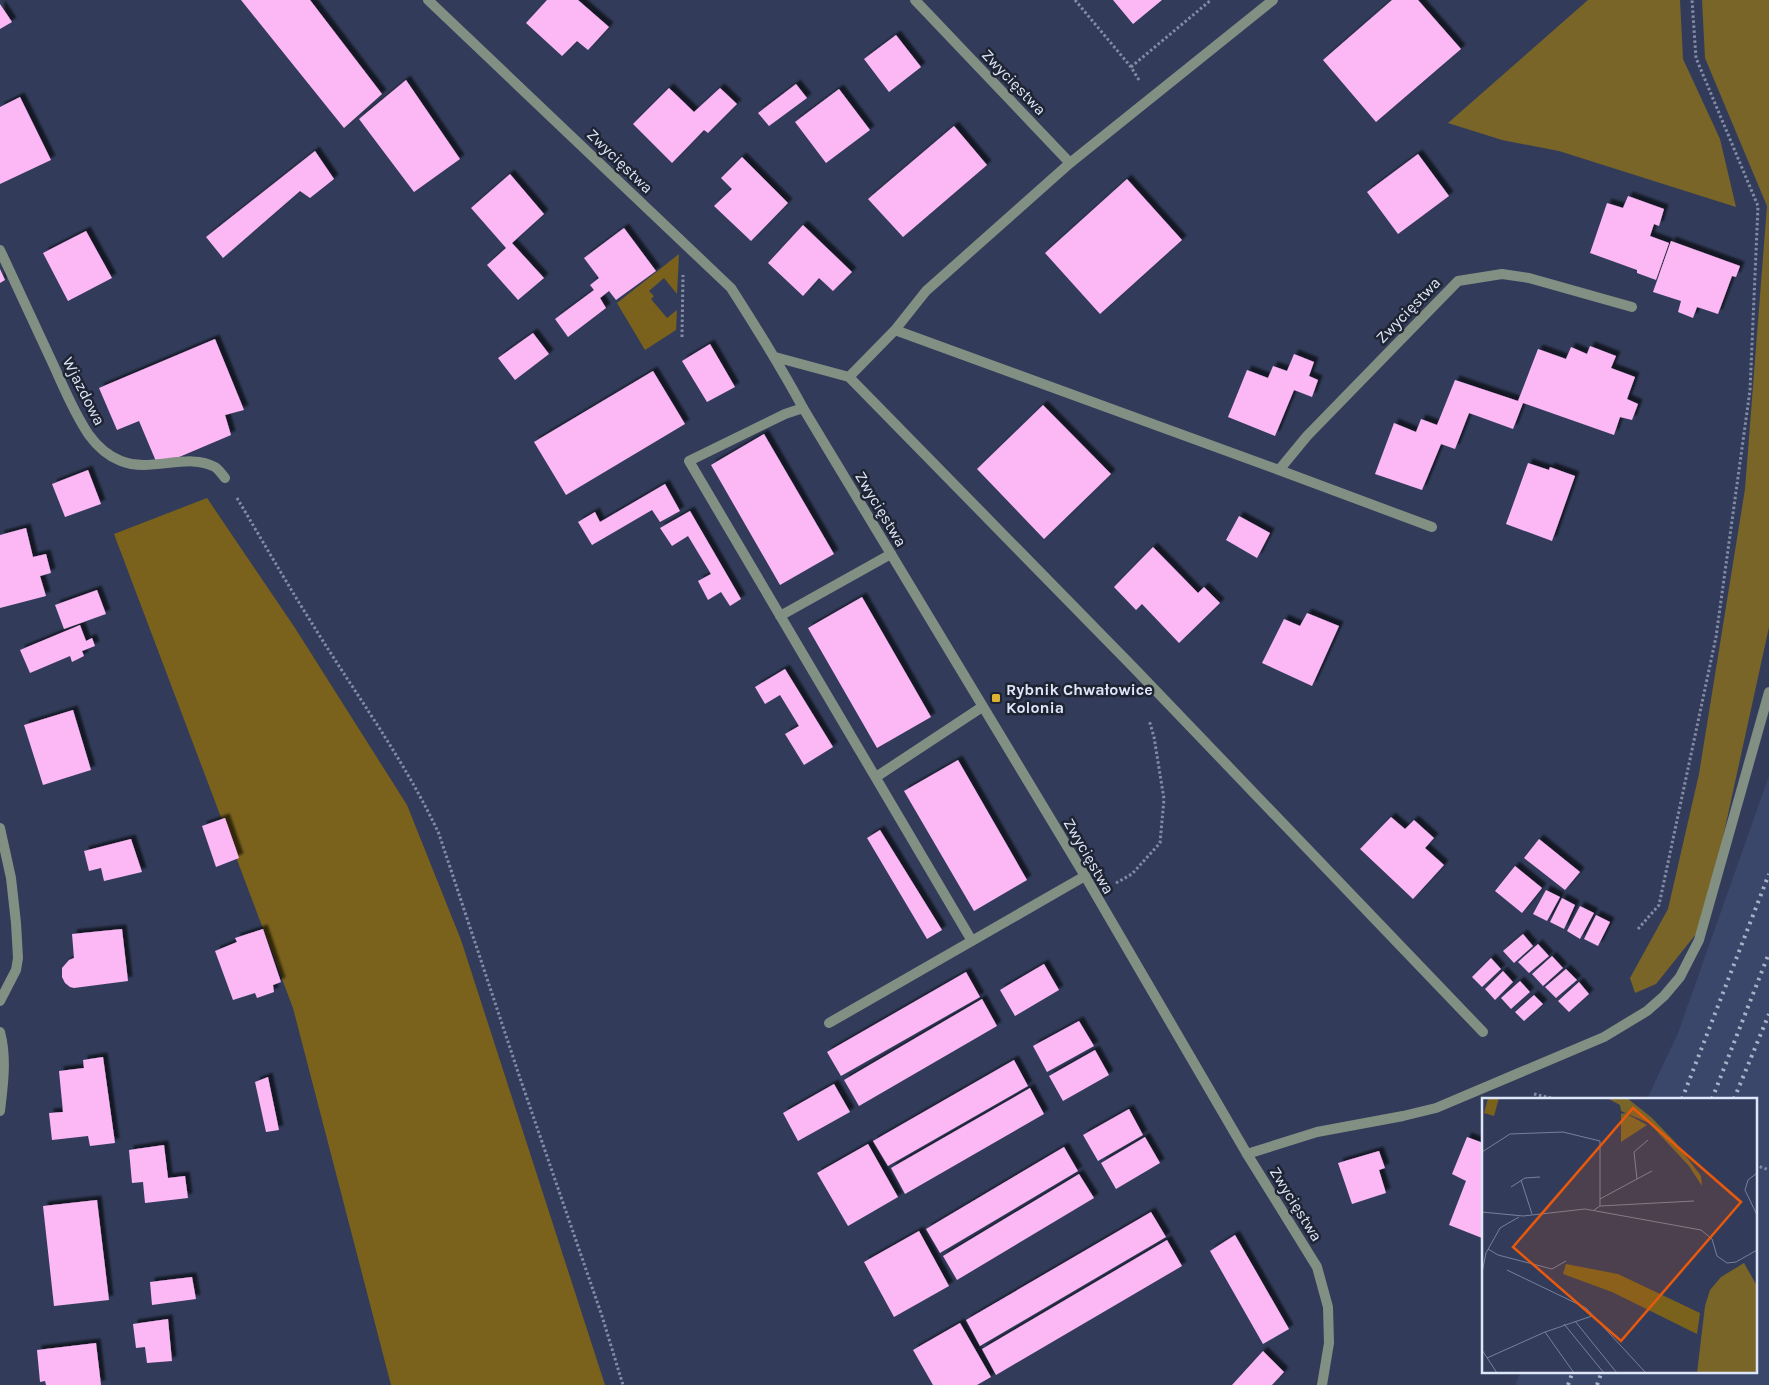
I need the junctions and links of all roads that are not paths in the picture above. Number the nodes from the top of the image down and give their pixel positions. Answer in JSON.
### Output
{"nodes":[{"id":1,"x":428,"y":0,"type":"edge"},
{"id":2,"x":916,"y":0,"type":"edge"},
{"id":3,"x":1273,"y":0,"type":"edge"},
{"id":4,"x":1070,"y":163,"type":"junction"},
{"id":5,"x":0,"y":250,"type":"edge"},
{"id":6,"x":1632,"y":307,"type":"dead end"},
{"id":7,"x":895,"y":330,"type":"junction"},
{"id":8,"x":775,"y":357,"type":"junction"},
{"id":9,"x":849,"y":377,"type":"junction"},
{"id":10,"x":804,"y":408,"type":"junction"},
{"id":11,"x":1279,"y":470,"type":"junction"},
{"id":12,"x":225,"y":478,"type":"road end"},
{"id":13,"x":1432,"y":527,"type":"dead end"},
{"id":14,"x":891,"y":554,"type":"junction"},
{"id":15,"x":780,"y":616,"type":"junction"},
{"id":16,"x":1769,"y":692,"type":"edge"},
{"id":17,"x":982,"y":707,"type":"junction"},
{"id":18,"x":876,"y":778,"type":"junction"},
{"id":19,"x":0,"y":828,"type":"edge"},
{"id":20,"x":1084,"y":876,"type":"junction"},
{"id":21,"x":972,"y":941,"type":"junction"},
{"id":22,"x":0,"y":1001,"type":"edge"},
{"id":23,"x":829,"y":1023,"type":"dead end"},
{"id":24,"x":0,"y":1032,"type":"edge"},
{"id":25,"x":1483,"y":1032,"type":"dead end"},
{"id":26,"x":0,"y":1111,"type":"edge"},
{"id":27,"x":1248,"y":1154,"type":"junction"},
{"id":28,"x":1322,"y":1385,"type":"edge"}],
"edges":[{"from":1,"to":8,"type":"street","name":"Zwycięstwa"},
{"from":2,"to":4,"type":"street","name":"Zwycięstwa"},
{"from":3,"to":4,"type":"street"},
{"from":4,"to":7,"type":"street"},
{"from":5,"to":12,"type":"street","name":"Wjazdowa"},
{"from":6,"to":11,"type":"street","name":"Zwycięstwa"},
{"from":7,"to":9,"type":"street"},
{"from":7,"to":11,"type":"street"},
{"from":8,"to":9,"type":"street"},
{"from":8,"to":10,"type":"street","name":"Zwycięstwa"},
{"from":9,"to":25,"type":"street"},
{"from":10,"to":14,"type":"street","name":"Zwycięstwa"},
{"from":10,"to":15,"type":"street"},
{"from":11,"to":13,"type":"street"},
{"from":14,"to":15,"type":"street"},
{"from":14,"to":17,"type":"street","name":"Zwycięstwa"},
{"from":15,"to":18,"type":"street"},
{"from":16,"to":27,"type":"street"},
{"from":17,"to":18,"type":"street"},
{"from":17,"to":20,"type":"street","name":"Zwycięstwa"},
{"from":18,"to":21,"type":"street"},
{"from":19,"to":22,"type":"street"},
{"from":20,"to":21,"type":"street"},
{"from":20,"to":27,"type":"street","name":"Zwycięstwa"},
{"from":21,"to":23,"type":"street"},
{"from":24,"to":26,"type":"street"},
{"from":27,"to":28,"type":"street","name":"Zwycięstwa"}]}
